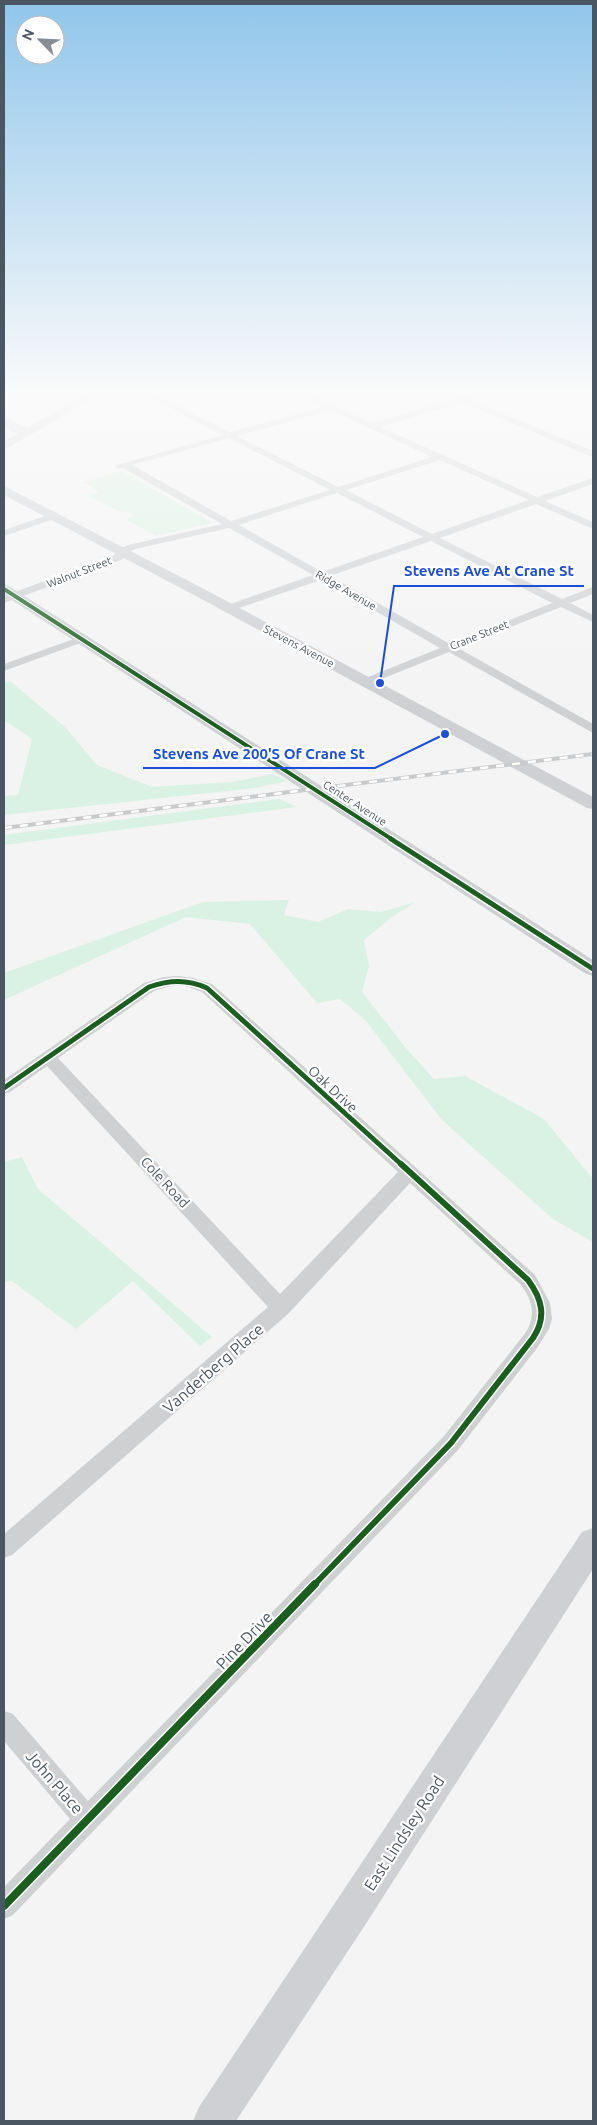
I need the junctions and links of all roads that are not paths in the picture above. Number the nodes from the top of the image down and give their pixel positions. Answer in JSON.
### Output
{"nodes":[{"id":1,"x":4,"y":490,"type":"edge"},
{"id":2,"x":167,"y":490,"type":"edge"},
{"id":3,"x":514,"y":490,"type":"edge"},
{"id":4,"x":564,"y":490,"type":"edge"},
{"id":5,"x":337,"y":491,"type":"joint"},
{"id":6,"x":536,"y":500,"type":"junction"},
{"id":7,"x":54,"y":516,"type":"junction"},
{"id":8,"x":229,"y":525,"type":"junction"},
{"id":9,"x":593,"y":526,"type":"edge"},
{"id":10,"x":4,"y":534,"type":"edge"},
{"id":11,"x":429,"y":537,"type":"junction"},
{"id":12,"x":123,"y":553,"type":"junction"},
{"id":13,"x":320,"y":576,"type":"junction"},
{"id":14,"x":593,"y":590,"type":"edge"},
{"id":15,"x":7,"y":595,"type":"edge"},
{"id":16,"x":559,"y":603,"type":"junction"},
{"id":17,"x":229,"y":608,"type":"junction"},
{"id":18,"x":593,"y":619,"type":"edge"},
{"id":19,"x":82,"y":639,"type":"junction"},
{"id":20,"x":447,"y":648,"type":"junction"},
{"id":21,"x":4,"y":668,"type":"edge"},
{"id":22,"x":365,"y":682,"type":"junction"},
{"id":23,"x":593,"y":729,"type":"edge"},
{"id":24,"x":593,"y":804,"type":"edge"},
{"id":25,"x":593,"y":969,"type":"edge"},
{"id":26,"x":48,"y":1057,"type":"junction"},
{"id":27,"x":4,"y":1088,"type":"edge"},
{"id":28,"x":408,"y":1173,"type":"junction"},
{"id":29,"x":281,"y":1308,"type":"junction"},
{"id":30,"x":496,"y":1388,"type":"joint"},
{"id":31,"x":593,"y":1542,"type":"edge"},
{"id":32,"x":4,"y":1548,"type":"edge"},
{"id":33,"x":4,"y":1723,"type":"edge"},
{"id":34,"x":87,"y":1819,"type":"junction"},
{"id":35,"x":4,"y":1906,"type":"edge"},
{"id":36,"x":213,"y":2121,"type":"edge"}],
"edges":[{"from":1,"to":7,"type":"main road","name":"Stevens Avenue"},
{"from":2,"to":8,"type":"street","name":"Ridge Avenue"},
{"from":3,"to":6,"type":"street"},
{"from":4,"to":6,"type":"street"},
{"from":5,"to":8,"type":"street","name":"Walnut Street"},
{"from":5,"to":11,"type":"street"},
{"from":6,"to":9,"type":"street"},
{"from":6,"to":11,"type":"street"},
{"from":7,"to":10,"type":"street"},
{"from":7,"to":12,"type":"main road","name":"Stevens Avenue"},
{"from":8,"to":12,"type":"street","name":"Walnut Street"},
{"from":8,"to":13,"type":"street","name":"Ridge Avenue"},
{"from":11,"to":13,"type":"street"},
{"from":11,"to":16,"type":"street"},
{"from":12,"to":15,"type":"street","name":"Walnut Street"},
{"from":12,"to":17,"type":"main road","name":"Stevens Avenue"},
{"from":13,"to":17,"type":"street"},
{"from":13,"to":20,"type":"street","name":"Ridge Avenue"},
{"from":14,"to":16,"type":"street","name":"Crane Street"},
{"from":15,"to":19,"type":"main road","name":"Center Avenue"},
{"from":16,"to":18,"type":"street"},
{"from":16,"to":20,"type":"street","name":"Crane Street"},
{"from":17,"to":22,"type":"main road","name":"Stevens Avenue"},
{"from":19,"to":21,"type":"street"},
{"from":19,"to":25,"type":"main road","name":"Center Avenue"},
{"from":20,"to":22,"type":"street","name":"Crane Street"},
{"from":20,"to":23,"type":"street","name":"Ridge Avenue"},
{"from":22,"to":24,"type":"main road","name":"Stevens Avenue"},
{"from":26,"to":27,"type":"street","name":"Oak Drive"},
{"from":26,"to":28,"type":"street","name":"Oak Drive"},
{"from":26,"to":29,"type":"street","name":"Cole Road"},
{"from":28,"to":29,"type":"street","name":"Vanderberg Place"},
{"from":28,"to":30,"type":"street","name":"Oak Drive"},
{"from":29,"to":32,"type":"street","name":"Vanderberg Place"},
{"from":30,"to":34,"type":"street","name":"Pine Drive"},
{"from":31,"to":36,"type":"main road","name":"East Lindsley Road"},
{"from":33,"to":34,"type":"street","name":"John Place"},
{"from":34,"to":35,"type":"street","name":"Pine Drive"}]}
